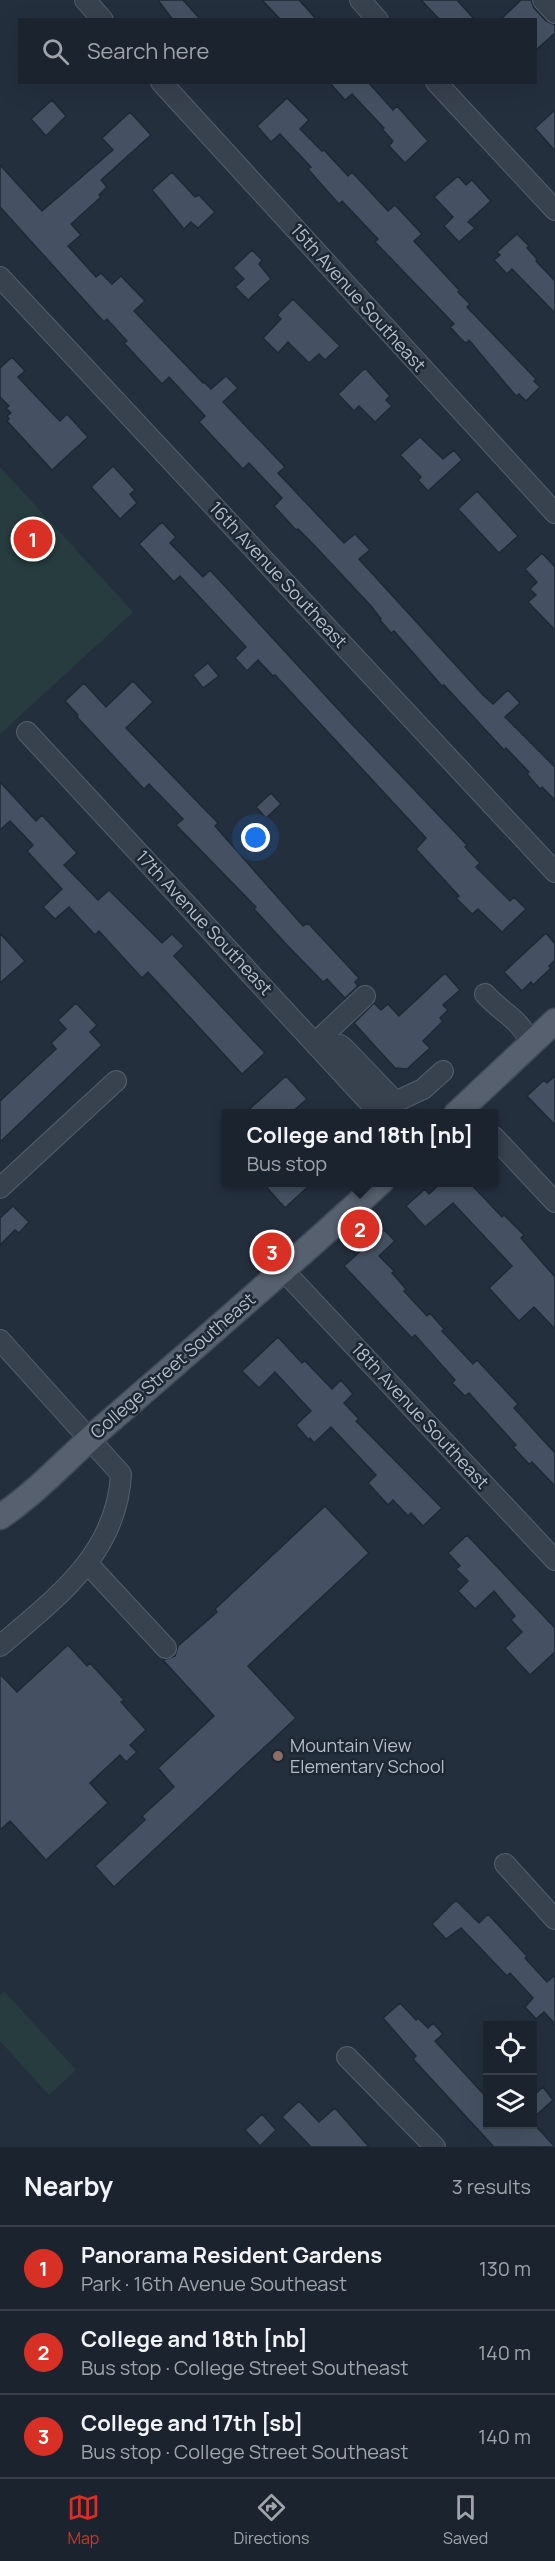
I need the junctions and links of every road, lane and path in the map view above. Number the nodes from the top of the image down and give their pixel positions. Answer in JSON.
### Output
{"nodes":[{"id":1,"x":86,"y":0,"type":"edge"},
{"id":2,"x":360,"y":0,"type":"edge"},
{"id":3,"x":543,"y":0,"type":"edge"},
{"id":4,"x":555,"y":13,"type":"edge"},
{"id":5,"x":101,"y":18,"type":"edge"},
{"id":6,"x":376,"y":18,"type":"edge"},
{"id":7,"x":163,"y":84,"type":"edge"},
{"id":8,"x":438,"y":84,"type":"edge"},
{"id":9,"x":555,"y":210,"type":"edge"},
{"id":10,"x":0,"y":277,"type":"edge"},
{"id":11,"x":555,"y":513,"type":"edge"},
{"id":12,"x":27,"y":732,"type":"dead end"},
{"id":13,"x":555,"y":872,"type":"edge"},
{"id":14,"x":485,"y":994,"type":"dead end"},
{"id":15,"x":365,"y":996,"type":"dead end"},
{"id":16,"x":555,"y":1021,"type":"edge"},
{"id":17,"x":531,"y":1043,"type":"junction"},
{"id":18,"x":320,"y":1049,"type":"junction"},
{"id":19,"x":443,"y":1071,"type":"dead end"},
{"id":20,"x":116,"y":1082,"type":"dead end"},
{"id":21,"x":384,"y":1109,"type":"edge"},
{"id":22,"x":387,"y":1109,"type":"edge"},
{"id":23,"x":466,"y":1109,"type":"edge"},
{"id":24,"x":498,"y":1141,"type":"edge"},
{"id":25,"x":376,"y":1187,"type":"edge"},
{"id":26,"x":0,"y":1188,"type":"edge"},
{"id":27,"x":555,"y":1202,"type":"edge"},
{"id":28,"x":284,"y":1271,"type":"junction"},
{"id":29,"x":0,"y":1340,"type":"edge"},
{"id":30,"x":89,"y":1438,"type":"junction"},
{"id":31,"x":20,"y":1504,"type":"junction"},
{"id":32,"x":0,"y":1517,"type":"edge"},
{"id":33,"x":0,"y":1533,"type":"edge"},
{"id":34,"x":555,"y":1560,"type":"edge"},
{"id":35,"x":88,"y":1564,"type":"junction"},
{"id":36,"x":0,"y":1646,"type":"edge"},
{"id":37,"x":166,"y":1648,"type":"dead end"},
{"id":38,"x":505,"y":1864,"type":"dead end"},
{"id":39,"x":555,"y":1918,"type":"edge"},
{"id":40,"x":347,"y":2057,"type":"dead end"},
{"id":41,"x":435,"y":2147,"type":"edge"}],
"edges":[{"from":1,"to":5,"type":"street"},
{"from":2,"to":6,"type":"street"},
{"from":3,"to":4,"type":"street"},
{"from":7,"to":11,"type":"street","name":"15th Avenue Southeast"},
{"from":8,"to":9,"type":"street"},
{"from":10,"to":13,"type":"street","name":"16th Avenue Southeast"},
{"from":12,"to":18,"type":"street","name":"17th Avenue Southeast"},
{"from":14,"to":17,"type":"street"},
{"from":15,"to":18,"type":"street"},
{"from":16,"to":17,"type":"main road"},
{"from":17,"to":23,"type":"main road"},
{"from":18,"to":21,"type":"street","name":"17th Avenue Southeast"},
{"from":19,"to":22,"type":"street"},
{"from":20,"to":26,"type":"street"},
{"from":24,"to":27,"type":"street"},
{"from":25,"to":28,"type":"main road","name":"College Street Southeast"},
{"from":28,"to":30,"type":"main road","name":"College Street Southeast"},
{"from":28,"to":34,"type":"street","name":"18th Avenue Southeast"},
{"from":29,"to":30,"type":"street"},
{"from":30,"to":31,"type":"main road","name":"College Street Southeast"},
{"from":30,"to":35,"type":"street"},
{"from":31,"to":32,"type":"main road","name":"College Street Southeast"},
{"from":31,"to":33,"type":"main road","name":"College Street Southeast"},
{"from":35,"to":36,"type":"street"},
{"from":35,"to":37,"type":"street"},
{"from":38,"to":39,"type":"street"},
{"from":40,"to":41,"type":"street"}]}
